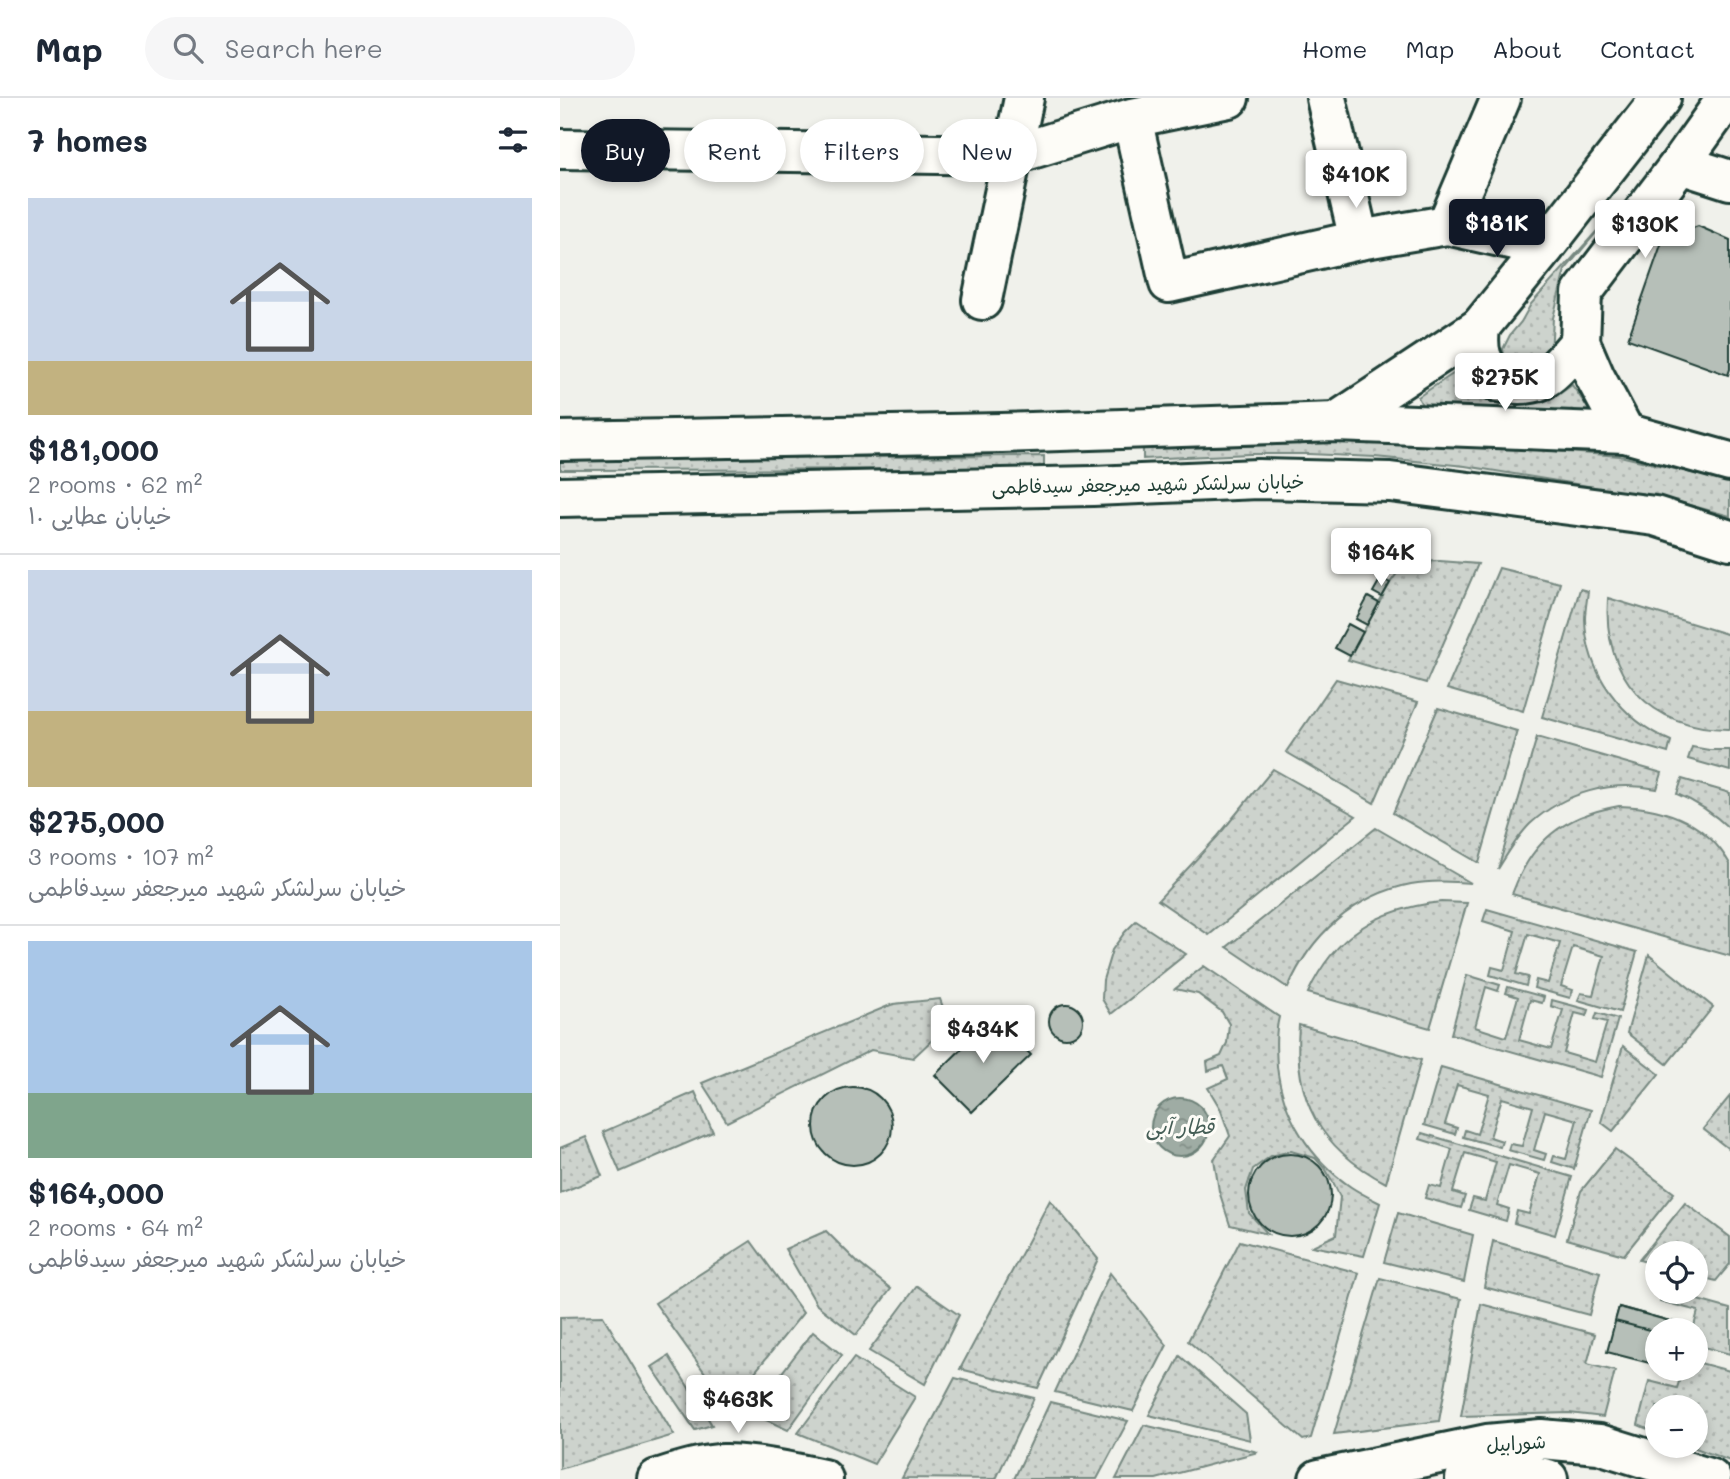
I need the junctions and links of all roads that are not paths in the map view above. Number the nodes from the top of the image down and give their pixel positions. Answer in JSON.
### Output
{"nodes":[{"id":1,"x":1024,"y":98,"type":"edge"},
{"id":2,"x":1229,"y":98,"type":"edge"},
{"id":3,"x":1326,"y":98,"type":"edge"},
{"id":4,"x":1501,"y":98,"type":"edge"},
{"id":5,"x":1661,"y":98,"type":"edge"},
{"id":6,"x":1727,"y":98,"type":"edge"},
{"id":7,"x":1132,"y":118,"type":"junction"},
{"id":8,"x":1020,"y":119,"type":"edge"},
{"id":9,"x":1037,"y":147,"type":"edge"},
{"id":10,"x":560,"y":149,"type":"edge"},
{"id":11,"x":938,"y":154,"type":"edge"},
{"id":12,"x":1680,"y":164,"type":"junction"},
{"id":13,"x":1730,"y":180,"type":"edge"},
{"id":14,"x":1006,"y":182,"type":"edge"},
{"id":15,"x":1447,"y":225,"type":"junction"},
{"id":16,"x":1359,"y":240,"type":"junction"},
{"id":17,"x":1545,"y":247,"type":"junction"},
{"id":18,"x":982,"y":300,"type":"dead end"},
{"id":19,"x":1480,"y":327,"type":"junction"},
{"id":20,"x":1580,"y":342,"type":"junction"},
{"id":21,"x":1336,"y":422,"type":"junction"},
{"id":22,"x":1625,"y":433,"type":"junction"},
{"id":23,"x":560,"y":441,"type":"edge"},
{"id":24,"x":1730,"y":462,"type":"edge"},
{"id":25,"x":560,"y":497,"type":"edge"},
{"id":26,"x":1730,"y":540,"type":"edge"},
{"id":27,"x":657,"y":1479,"type":"edge"},
{"id":28,"x":823,"y":1479,"type":"edge"},
{"id":29,"x":1319,"y":1479,"type":"edge"},
{"id":30,"x":1465,"y":1479,"type":"edge"},
{"id":31,"x":1548,"y":1479,"type":"edge"},
{"id":32,"x":1711,"y":1479,"type":"edge"}],
"edges":[{"from":1,"to":8,"type":"street"},
{"from":2,"to":7,"type":"street"},
{"from":3,"to":16,"type":"street"},
{"from":4,"to":15,"type":"street"},
{"from":5,"to":17,"type":"street"},
{"from":6,"to":12,"type":"street"},
{"from":7,"to":9,"type":"street"},
{"from":7,"to":16,"type":"street"},
{"from":10,"to":11,"type":"street"},
{"from":12,"to":13,"type":"street"},
{"from":12,"to":20,"type":"street"},
{"from":14,"to":18,"type":"street"},
{"from":15,"to":16,"type":"street"},
{"from":15,"to":17,"type":"street"},
{"from":17,"to":19,"type":"street"},
{"from":19,"to":20,"type":"street"},
{"from":19,"to":21,"type":"street"},
{"from":20,"to":22,"type":"street"},
{"from":21,"to":22,"type":"street"},
{"from":21,"to":23,"type":"street"},
{"from":22,"to":24,"type":"street"},
{"from":25,"to":26,"type":"street","name":"خیابان سرلشکر شهید میرجعفر سیدفاطمی"},
{"from":27,"to":28,"type":"street"},
{"from":29,"to":32,"type":"street","name":"شورابیل"},
{"from":30,"to":31,"type":"street"}]}
